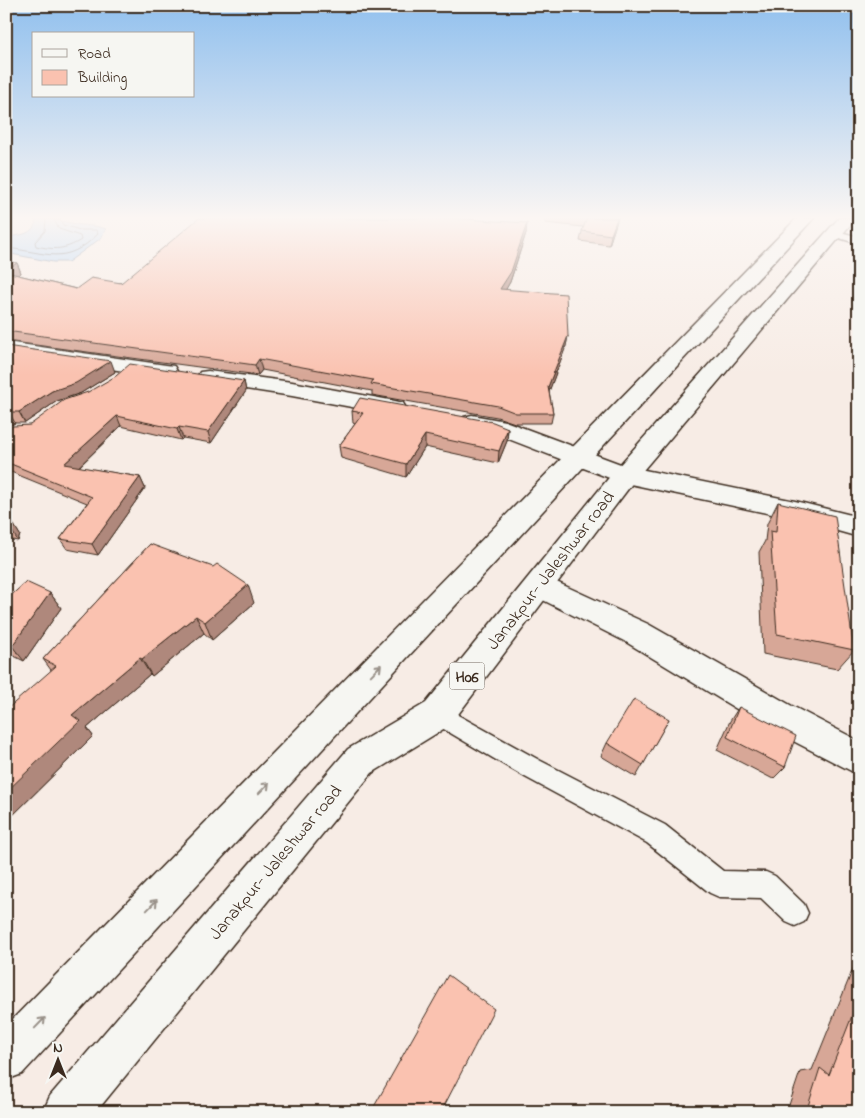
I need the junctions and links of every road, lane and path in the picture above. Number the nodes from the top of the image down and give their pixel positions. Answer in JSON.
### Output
{"nodes":[{"id":1,"x":756,"y":270,"type":"edge"},
{"id":2,"x":811,"y":270,"type":"edge"},
{"id":3,"x":6,"y":348,"type":"edge"},
{"id":4,"x":418,"y":412,"type":"edge"},
{"id":5,"x":448,"y":417,"type":"edge"},
{"id":6,"x":579,"y":457,"type":"junction"},
{"id":7,"x":625,"y":475,"type":"junction"},
{"id":8,"x":859,"y":527,"type":"edge"},
{"id":9,"x":539,"y":585,"type":"junction"},
{"id":10,"x":438,"y":714,"type":"junction"},
{"id":11,"x":859,"y":759,"type":"edge"},
{"id":12,"x":795,"y":913,"type":"dead end"},
{"id":13,"x":6,"y":1058,"type":"edge"},
{"id":14,"x":66,"y":1112,"type":"edge"}],
"edges":[{"from":1,"to":6,"type":"main road"},
{"from":2,"to":7,"type":"main road","name":"Janakpur- Jaleshwar road","number":"H06"},
{"from":3,"to":4,"type":"main road"},
{"from":5,"to":6,"type":"main road"},
{"from":6,"to":7,"type":"main road"},
{"from":13,"to":6,"type":"main road","one_way":true},
{"from":7,"to":8,"type":"main road"},
{"from":7,"to":9,"type":"main road","name":"Janakpur- Jaleshwar road","number":"H06"},
{"from":9,"to":10,"type":"main road","name":"Janakpur- Jaleshwar road","number":"H06"},
{"from":9,"to":11,"type":"main road"},
{"from":10,"to":12,"type":"lane"},
{"from":10,"to":14,"type":"main road","name":"Janakpur- Jaleshwar road","number":"H06"}]}
